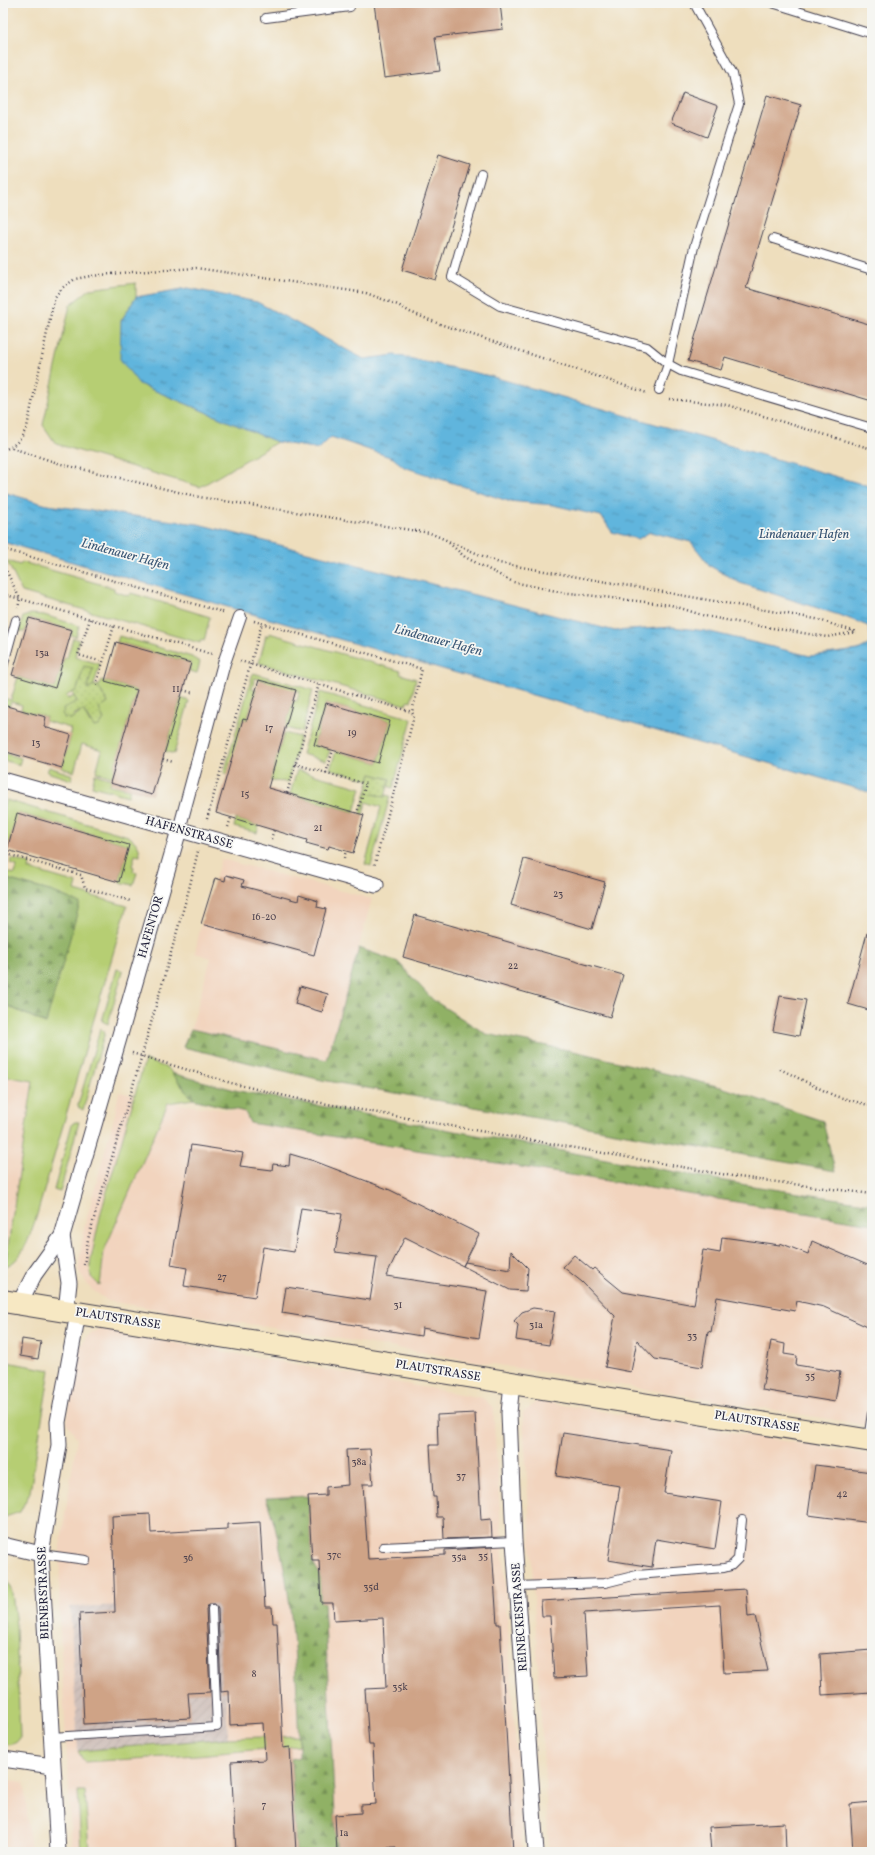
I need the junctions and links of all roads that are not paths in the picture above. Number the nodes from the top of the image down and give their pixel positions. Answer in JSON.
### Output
{"nodes":[{"id":1,"x":349,"y":3,"type":"edge"},
{"id":2,"x":694,"y":3,"type":"edge"},
{"id":3,"x":772,"y":3,"type":"edge"},
{"id":4,"x":266,"y":18,"type":"dead end"},
{"id":5,"x":872,"y":34,"type":"edge"},
{"id":6,"x":480,"y":174,"type":"dead end"},
{"id":7,"x":773,"y":239,"type":"dead end"},
{"id":8,"x":872,"y":270,"type":"edge"},
{"id":9,"x":668,"y":364,"type":"junction"},
{"id":10,"x":658,"y":394,"type":"road end"},
{"id":11,"x":872,"y":428,"type":"edge"},
{"id":12,"x":240,"y":617,"type":"road end"},
{"id":13,"x":16,"y":620,"type":"road end"},
{"id":14,"x":3,"y":667,"type":"edge"},
{"id":15,"x":3,"y":780,"type":"edge"},
{"id":16,"x":179,"y":830,"type":"junction"},
{"id":17,"x":376,"y":885,"type":"dead end"},
{"id":18,"x":62,"y":1236,"type":"junction"},
{"id":19,"x":11,"y":1302,"type":"edge"},
{"id":20,"x":72,"y":1312,"type":"junction"},
{"id":21,"x":512,"y":1383,"type":"junction"},
{"id":22,"x":872,"y":1413,"type":"edge"},
{"id":23,"x":870,"y":1441,"type":"edge"},
{"id":24,"x":742,"y":1520,"type":"dead end"},
{"id":25,"x":514,"y":1541,"type":"junction"},
{"id":26,"x":3,"y":1545,"type":"edge"},
{"id":27,"x":382,"y":1547,"type":"dead end"},
{"id":28,"x":41,"y":1554,"type":"junction"},
{"id":29,"x":86,"y":1560,"type":"dead end"},
{"id":30,"x":517,"y":1586,"type":"junction"},
{"id":31,"x":212,"y":1609,"type":"dead end"},
{"id":32,"x":51,"y":1737,"type":"junction"},
{"id":33,"x":3,"y":1759,"type":"edge"},
{"id":34,"x":52,"y":1766,"type":"junction"},
{"id":35,"x":58,"y":1852,"type":"edge"},
{"id":36,"x":536,"y":1852,"type":"edge"}],
"edges":[{"from":1,"to":4,"type":"lane"},
{"from":2,"to":9,"type":"lane"},
{"from":3,"to":5,"type":"lane"},
{"from":6,"to":9,"type":"lane"},
{"from":7,"to":8,"type":"lane"},
{"from":9,"to":10,"type":"lane"},
{"from":9,"to":11,"type":"lane"},
{"from":12,"to":16,"type":"street","name":"HAFENTOR"},
{"from":13,"to":14,"type":"lane"},
{"from":15,"to":16,"type":"street","name":"HAFENSTRASSE"},
{"from":16,"to":17,"type":"street","name":"HAFENSTRASSE"},
{"from":16,"to":18,"type":"street","name":"HAFENTOR"},
{"from":18,"to":19,"type":"street","name":"HAFENTOR"},
{"from":18,"to":20,"type":"street","name":"HAFENTOR"},
{"from":19,"to":20,"type":"main road","name":"PLAUTSTRASSE"},
{"from":20,"to":21,"type":"main road","name":"PLAUTSTRASSE"},
{"from":20,"to":28,"type":"street","name":"BIENERSTRASSE"},
{"from":21,"to":23,"type":"main road","name":"PLAUTSTRASSE"},
{"from":21,"to":25,"type":"street","name":"REINECKESTRASSE"},
{"from":22,"to":23,"type":"lane"},
{"from":24,"to":30,"type":"lane"},
{"from":25,"to":27,"type":"lane"},
{"from":25,"to":30,"type":"street","name":"REINECKESTRASSE"},
{"from":26,"to":28,"type":"street"},
{"from":28,"to":29,"type":"lane"},
{"from":28,"to":32,"type":"street","name":"BIENERSTRASSE"},
{"from":30,"to":36,"type":"street","name":"REINECKESTRASSE"},
{"from":31,"to":32,"type":"lane"},
{"from":32,"to":34,"type":"street","name":"BIENERSTRASSE"},
{"from":33,"to":34,"type":"street"},
{"from":34,"to":35,"type":"street","name":"BIENERSTRASSE"}]}
